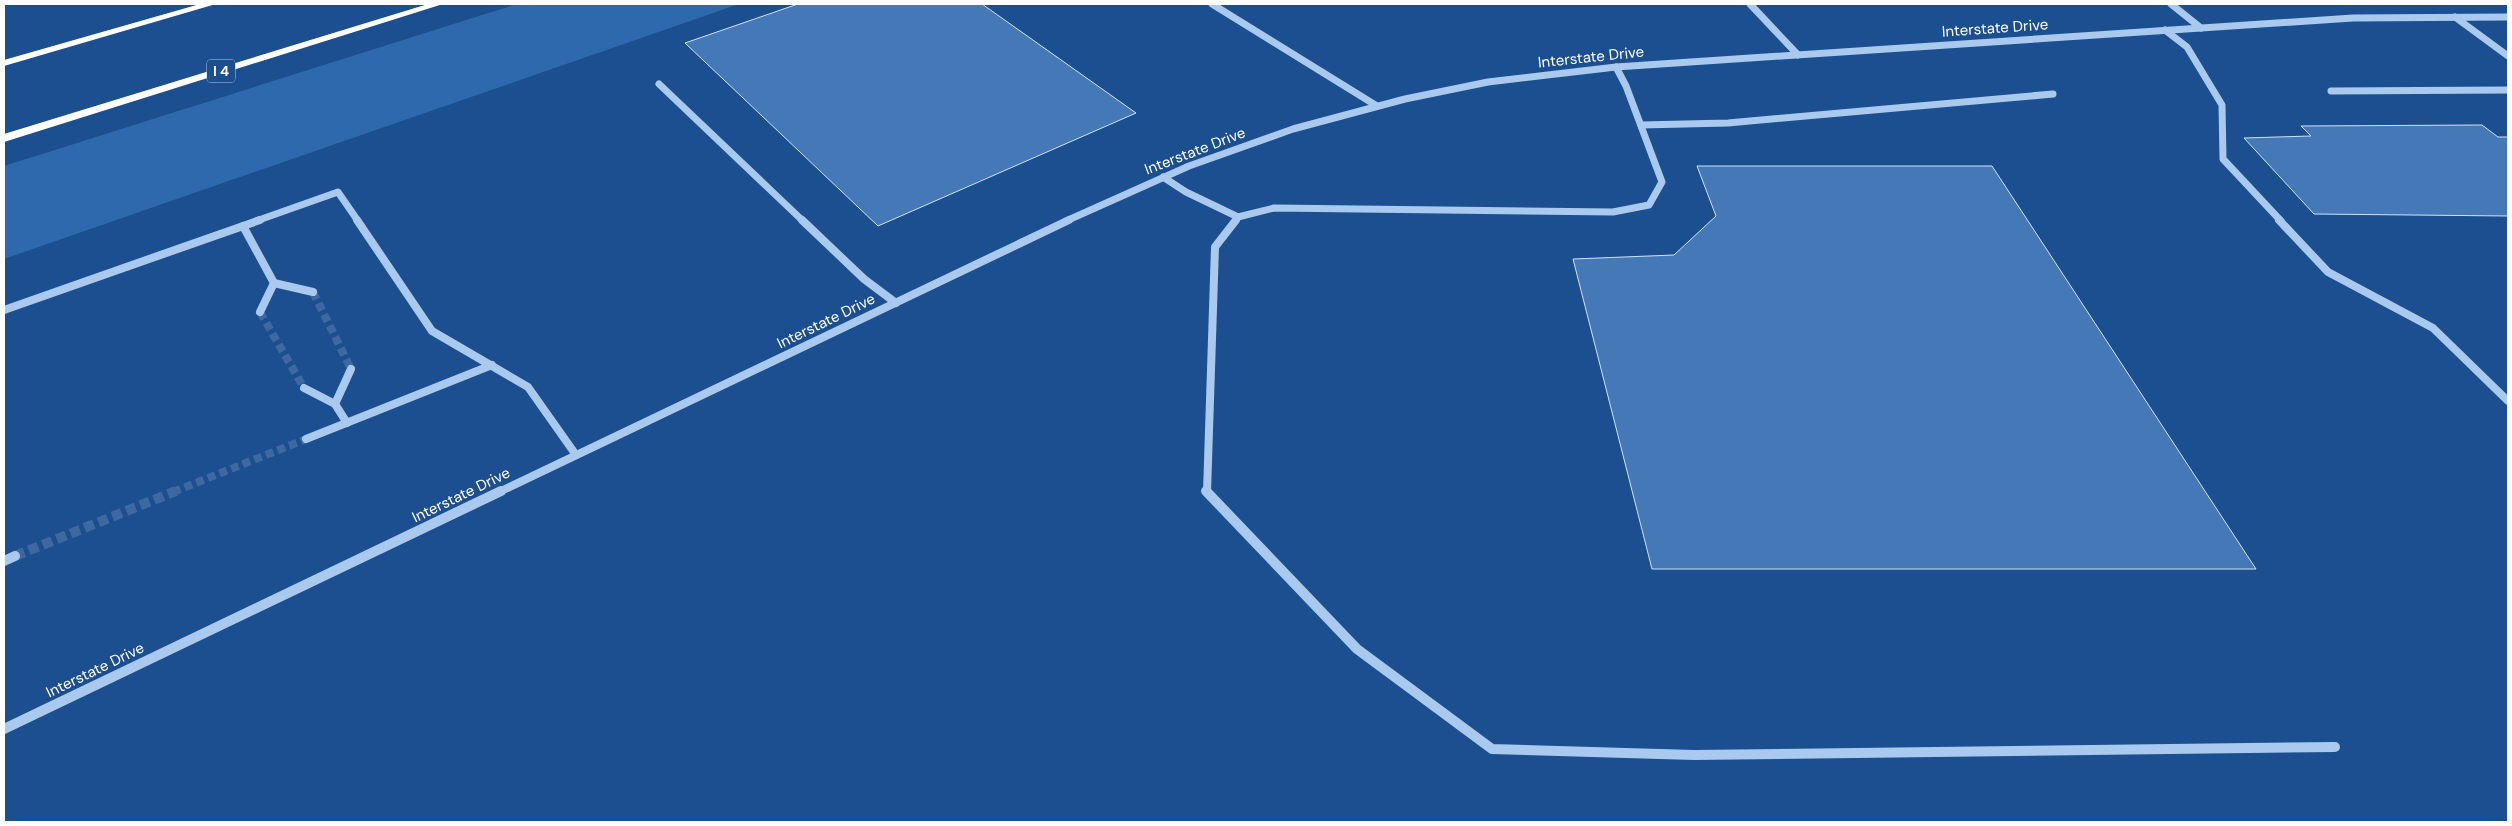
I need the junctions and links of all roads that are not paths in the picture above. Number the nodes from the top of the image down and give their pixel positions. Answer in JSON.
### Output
{"nodes":[{"id":1,"x":211,"y":4,"type":"edge"},
{"id":2,"x":438,"y":4,"type":"edge"},
{"id":3,"x":1212,"y":4,"type":"edge"},
{"id":4,"x":1750,"y":4,"type":"edge"},
{"id":5,"x":2171,"y":4,"type":"edge"},
{"id":6,"x":2455,"y":17,"type":"junction"},
{"id":7,"x":2508,"y":17,"type":"edge"},
{"id":8,"x":2202,"y":28,"type":"junction"},
{"id":9,"x":2165,"y":30,"type":"junction"},
{"id":10,"x":1798,"y":55,"type":"junction"},
{"id":11,"x":2508,"y":56,"type":"edge"},
{"id":12,"x":4,"y":63,"type":"edge"},
{"id":13,"x":1616,"y":67,"type":"junction"},
{"id":14,"x":659,"y":84,"type":"dead end"},
{"id":15,"x":2508,"y":90,"type":"edge"},
{"id":16,"x":2331,"y":91,"type":"dead end"},
{"id":17,"x":2053,"y":94,"type":"dead end"},
{"id":18,"x":1377,"y":106,"type":"junction"},
{"id":19,"x":1641,"y":125,"type":"junction"},
{"id":20,"x":4,"y":138,"type":"edge"},
{"id":21,"x":1163,"y":177,"type":"junction"},
{"id":22,"x":1238,"y":217,"type":"junction"},
{"id":23,"x":243,"y":226,"type":"junction"},
{"id":24,"x":274,"y":283,"type":"junction"},
{"id":25,"x":312,"y":292,"type":"dead end"},
{"id":26,"x":896,"y":303,"type":"junction"},
{"id":27,"x":4,"y":310,"type":"edge"},
{"id":28,"x":260,"y":312,"type":"dead end"},
{"id":29,"x":492,"y":365,"type":"junction"},
{"id":30,"x":351,"y":369,"type":"dead end"},
{"id":31,"x":304,"y":388,"type":"tunnel mouth"},
{"id":32,"x":2508,"y":401,"type":"edge"},
{"id":33,"x":335,"y":404,"type":"junction"},
{"id":34,"x":346,"y":423,"type":"junction"},
{"id":35,"x":306,"y":438,"type":"tunnel mouth"},
{"id":36,"x":576,"y":456,"type":"junction"},
{"id":37,"x":15,"y":556,"type":"tunnel mouth"},
{"id":38,"x":4,"y":561,"type":"edge"},
{"id":39,"x":4,"y":729,"type":"edge"},
{"id":40,"x":2335,"y":747,"type":"dead end"}],
"edges":[{"from":1,"to":12,"type":"highway"},
{"from":2,"to":20,"type":"highway","number":"I 4"},
{"from":3,"to":18,"type":"street"},
{"from":4,"to":10,"type":"street"},
{"from":5,"to":8,"type":"street"},
{"from":6,"to":7,"type":"street","name":"Interstate Drive"},
{"from":6,"to":8,"type":"street","name":"Interstate Drive"},
{"from":6,"to":11,"type":"street"},
{"from":8,"to":9,"type":"street","name":"Interstate Drive"},
{"from":9,"to":10,"type":"street","name":"Interstate Drive"},
{"from":9,"to":32,"type":"street"},
{"from":10,"to":13,"type":"street","name":"Interstate Drive"},
{"from":13,"to":18,"type":"street","name":"Interstate Drive"},
{"from":13,"to":19,"type":"street"},
{"from":14,"to":26,"type":"street"},
{"from":15,"to":16,"type":"street"},
{"from":17,"to":19,"type":"street"},
{"from":18,"to":21,"type":"street","name":"Interstate Drive"},
{"from":19,"to":22,"type":"street"},
{"from":21,"to":22,"type":"street"},
{"from":21,"to":26,"type":"street","name":"Interstate Drive"},
{"from":22,"to":40,"type":"street"},
{"from":23,"to":24,"type":"street"},
{"from":23,"to":27,"type":"street"},
{"from":23,"to":29,"type":"street"},
{"from":24,"to":25,"type":"street"},
{"from":24,"to":28,"type":"street"},
{"from":26,"to":36,"type":"street","name":"Interstate Drive"},
{"from":29,"to":34,"type":"lane"},
{"from":29,"to":36,"type":"street"},
{"from":30,"to":33,"type":"street"},
{"from":31,"to":33,"type":"street"},
{"from":33,"to":34,"type":"street"},
{"from":34,"to":35,"type":"lane"},
{"from":36,"to":39,"type":"street","name":"Interstate Drive"},
{"from":37,"to":38,"type":"street"}]}
